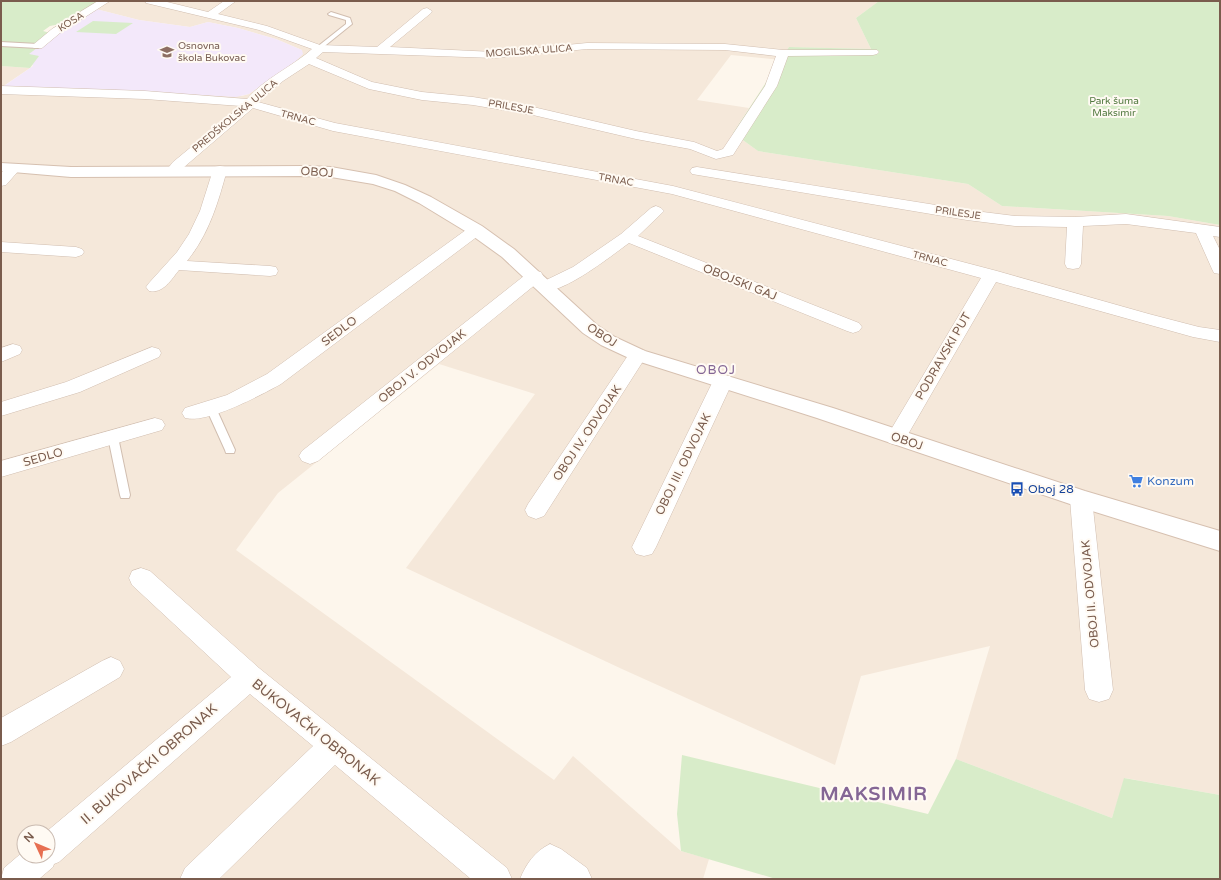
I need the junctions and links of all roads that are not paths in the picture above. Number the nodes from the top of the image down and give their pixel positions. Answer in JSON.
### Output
{"nodes":[{"id":1,"x":105,"y":1,"type":"edge"},
{"id":2,"x":150,"y":1,"type":"edge"},
{"id":3,"x":231,"y":1,"type":"edge"},
{"id":4,"x":432,"y":6,"type":"edge"},
{"id":5,"x":331,"y":14,"type":"dead end"},
{"id":6,"x":208,"y":16,"type":"junction"},
{"id":7,"x":1,"y":44,"type":"edge"},
{"id":8,"x":38,"y":46,"type":"joint"},
{"id":9,"x":320,"y":48,"type":"junction"},
{"id":10,"x":380,"y":51,"type":"junction"},
{"id":11,"x":873,"y":52,"type":"dead end"},
{"id":12,"x":783,"y":53,"type":"junction"},
{"id":13,"x":308,"y":59,"type":"junction"},
{"id":14,"x":1,"y":90,"type":"edge"},
{"id":15,"x":249,"y":103,"type":"junction"},
{"id":16,"x":716,"y":155,"type":"junction"},
{"id":17,"x":8,"y":167,"type":"edge"},
{"id":18,"x":220,"y":170,"type":"junction"},
{"id":19,"x":697,"y":171,"type":"junction"},
{"id":20,"x":172,"y":172,"type":"junction"},
{"id":21,"x":1,"y":182,"type":"edge"},
{"id":22,"x":673,"y":190,"type":"junction"},
{"id":23,"x":656,"y":211,"type":"dead end"},
{"id":24,"x":1075,"y":222,"type":"junction"},
{"id":25,"x":476,"y":230,"type":"junction"},
{"id":26,"x":1202,"y":230,"type":"junction"},
{"id":27,"x":1220,"y":232,"type":"edge"},
{"id":28,"x":627,"y":237,"type":"junction"},
{"id":29,"x":1,"y":247,"type":"edge"},
{"id":30,"x":76,"y":252,"type":"dead end"},
{"id":31,"x":1073,"y":264,"type":"dead end"},
{"id":32,"x":175,"y":265,"type":"junction"},
{"id":33,"x":1220,"y":269,"type":"edge"},
{"id":34,"x":270,"y":271,"type":"dead end"},
{"id":35,"x":991,"y":275,"type":"junction"},
{"id":36,"x":540,"y":281,"type":"junction"},
{"id":37,"x":155,"y":287,"type":"dead end"},
{"id":38,"x":853,"y":327,"type":"dead end"},
{"id":39,"x":1220,"y":336,"type":"edge"},
{"id":40,"x":152,"y":353,"type":"dead end"},
{"id":41,"x":638,"y":356,"type":"junction"},
{"id":42,"x":723,"y":381,"type":"junction"},
{"id":43,"x":211,"y":408,"type":"junction"},
{"id":44,"x":1,"y":409,"type":"edge"},
{"id":45,"x":192,"y":413,"type":"dead end"},
{"id":46,"x":155,"y":425,"type":"dead end"},
{"id":47,"x":113,"y":437,"type":"junction"},
{"id":48,"x":896,"y":438,"type":"junction"},
{"id":49,"x":230,"y":450,"type":"dead end"},
{"id":50,"x":310,"y":456,"type":"dead end"},
{"id":51,"x":1,"y":469,"type":"edge"},
{"id":52,"x":125,"y":495,"type":"dead end"},
{"id":53,"x":1081,"y":499,"type":"junction"},
{"id":54,"x":536,"y":510,"type":"dead end"},
{"id":55,"x":1220,"y":541,"type":"edge"},
{"id":56,"x":644,"y":547,"type":"dead end"},
{"id":57,"x":141,"y":578,"type":"dead end"},
{"id":58,"x":111,"y":670,"type":"dead end"},
{"id":59,"x":250,"y":677,"type":"junction"},
{"id":60,"x":1099,"y":690,"type":"dead end"},
{"id":61,"x":1,"y":733,"type":"edge"},
{"id":62,"x":334,"y":746,"type":"junction"},
{"id":63,"x":56,"y":844,"type":"edge"},
{"id":64,"x":33,"y":864,"type":"edge"},
{"id":65,"x":15,"y":879,"type":"edge"},
{"id":66,"x":196,"y":879,"type":"edge"},
{"id":67,"x":496,"y":879,"type":"edge"},
{"id":68,"x":536,"y":879,"type":"edge"},
{"id":69,"x":576,"y":879,"type":"edge"}],
"edges":[{"from":1,"to":8,"type":"street","name":"KOSA"},
{"from":2,"to":6,"type":"street","name":"MOGILSKA ULICA"},
{"from":3,"to":6,"type":"street"},
{"from":4,"to":10,"type":"street"},
{"from":5,"to":9,"type":"lane"},
{"from":6,"to":9,"type":"street","name":"MOGILSKA ULICA"},
{"from":7,"to":8,"type":"lane"},
{"from":9,"to":10,"type":"street","name":"MOGILSKA ULICA"},
{"from":9,"to":13,"type":"street","name":"PREDŠKOLSKA ULICA"},
{"from":10,"to":12,"type":"street","name":"MOGILSKA ULICA"},
{"from":11,"to":12,"type":"street","name":"MOGILSKA ULICA"},
{"from":12,"to":16,"type":"street"},
{"from":13,"to":15,"type":"street","name":"PREDŠKOLSKA ULICA"},
{"from":13,"to":16,"type":"street","name":"PRILESJE"},
{"from":14,"to":15,"type":"street","name":"TRNAC"},
{"from":15,"to":20,"type":"street","name":"PREDŠKOLSKA ULICA"},
{"from":15,"to":22,"type":"street","name":"TRNAC"},
{"from":16,"to":19,"type":"street"},
{"from":17,"to":20,"type":"street","name":"OBOJ"},
{"from":17,"to":21,"type":"street"},
{"from":18,"to":20,"type":"street","name":"OBOJ"},
{"from":18,"to":25,"type":"street","name":"OBOJ"},
{"from":18,"to":32,"type":"street"},
{"from":19,"to":22,"type":"street"},
{"from":19,"to":24,"type":"street","name":"PRILESJE"},
{"from":22,"to":35,"type":"street","name":"TRNAC"},
{"from":23,"to":28,"type":"street"},
{"from":24,"to":26,"type":"street","name":"PRILESJE"},
{"from":24,"to":31,"type":"street"},
{"from":25,"to":36,"type":"street","name":"OBOJ"},
{"from":25,"to":43,"type":"street","name":"SEDLO"},
{"from":26,"to":27,"type":"street","name":"PRILESJE"},
{"from":26,"to":33,"type":"street"},
{"from":28,"to":36,"type":"street"},
{"from":28,"to":38,"type":"street","name":"OBOJSKI GAJ"},
{"from":29,"to":30,"type":"street"},
{"from":32,"to":34,"type":"street"},
{"from":32,"to":37,"type":"street"},
{"from":35,"to":39,"type":"street","name":"TRNAC"},
{"from":35,"to":48,"type":"street","name":"PODRAVSKI PUT"},
{"from":36,"to":41,"type":"street","name":"OBOJ"},
{"from":36,"to":50,"type":"street","name":"OBOJ V. ODVOJAK"},
{"from":40,"to":44,"type":"street"},
{"from":41,"to":42,"type":"street","name":"OBOJ"},
{"from":41,"to":54,"type":"street","name":"OBOJ IV. ODVOJAK"},
{"from":42,"to":48,"type":"street","name":"OBOJ"},
{"from":42,"to":56,"type":"street","name":"OBOJ III. ODVOJAK"},
{"from":43,"to":45,"type":"street","name":"SEDLO"},
{"from":43,"to":49,"type":"lane"},
{"from":46,"to":47,"type":"street","name":"SEDLO"},
{"from":47,"to":51,"type":"street","name":"SEDLO"},
{"from":47,"to":52,"type":"lane"},
{"from":48,"to":53,"type":"street","name":"OBOJ"},
{"from":53,"to":55,"type":"street","name":"OBOJ"},
{"from":53,"to":60,"type":"street","name":"OBOJ II. ODVOJAK"},
{"from":57,"to":59,"type":"street","name":"BUKOVAČKI OBRONAK"},
{"from":58,"to":61,"type":"street"},
{"from":59,"to":62,"type":"street","name":"BUKOVAČKI OBRONAK"},
{"from":59,"to":63,"type":"street","name":"II. BUKOVAČKI OBRONAK"},
{"from":62,"to":66,"type":"street"},
{"from":62,"to":67,"type":"street","name":"BUKOVAČKI OBRONAK"},
{"from":64,"to":65,"type":"street"},
{"from":68,"to":69,"type":"street"}]}
